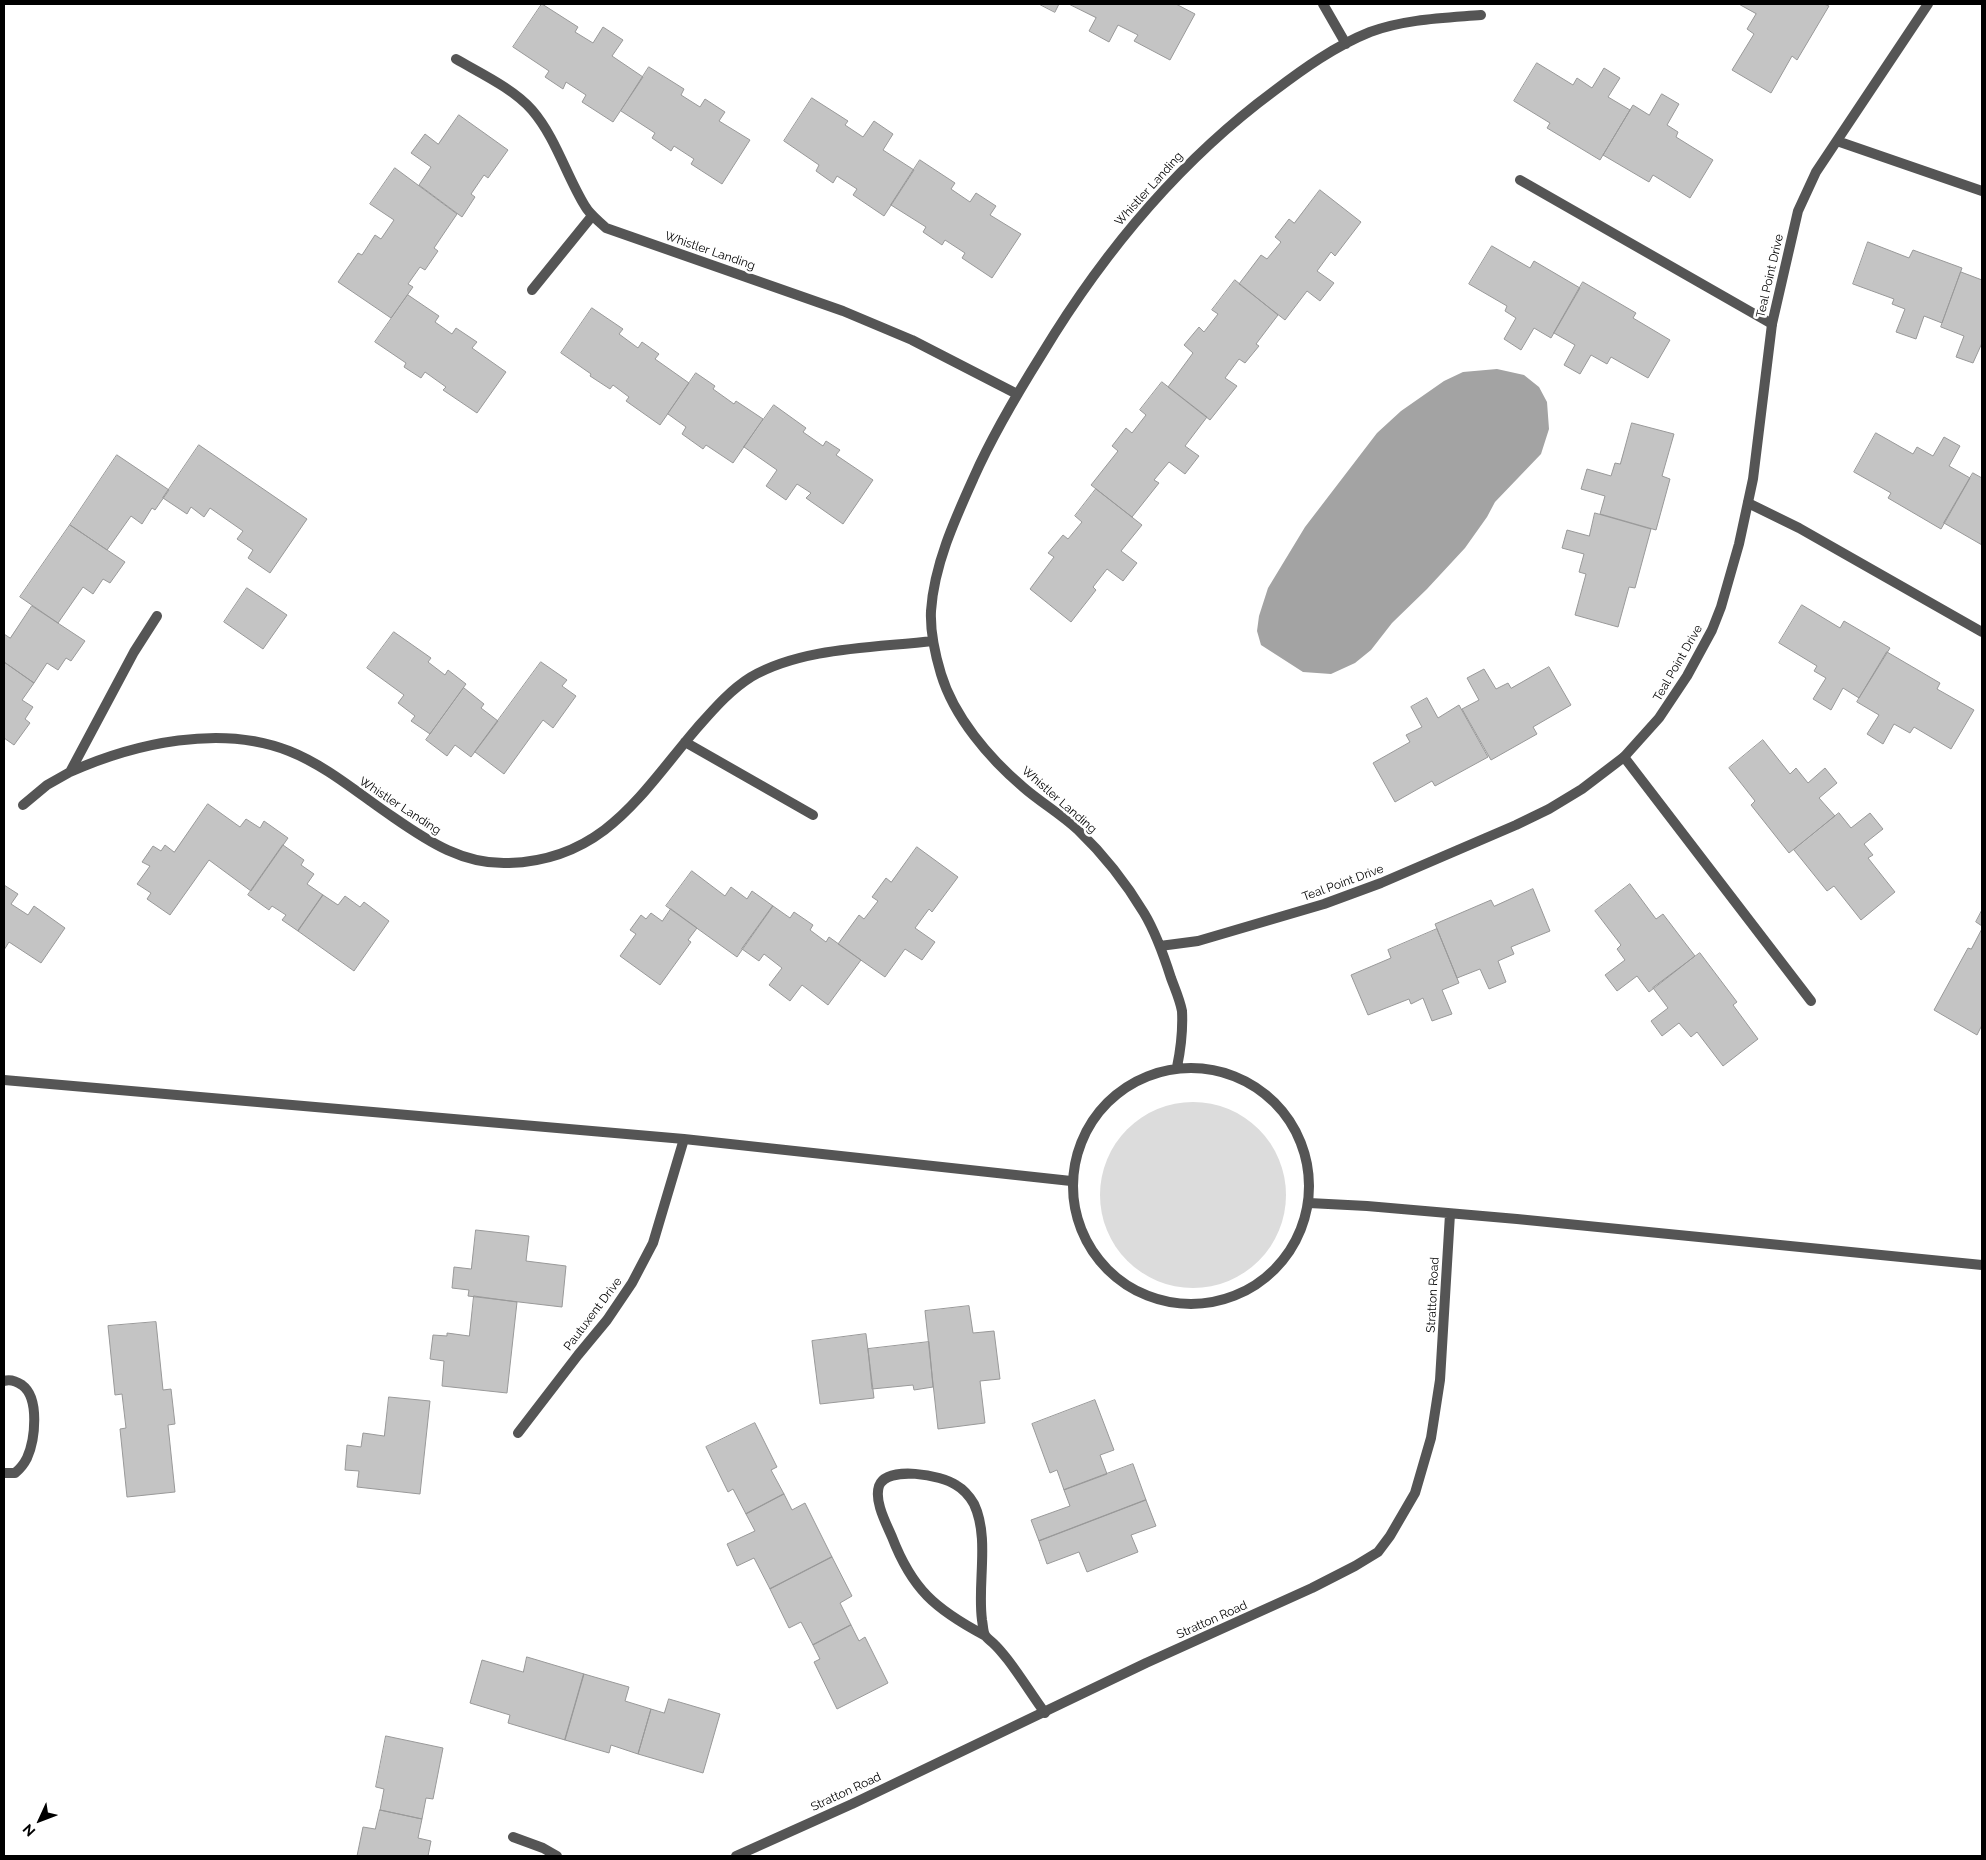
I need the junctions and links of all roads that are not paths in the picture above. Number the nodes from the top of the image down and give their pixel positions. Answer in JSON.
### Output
{"nodes":[{"id":1,"x":1323,"y":4,"type":"edge"},
{"id":2,"x":1928,"y":4,"type":"edge"},
{"id":3,"x":1481,"y":15,"type":"dead end"},
{"id":4,"x":1346,"y":44,"type":"junction"},
{"id":5,"x":456,"y":59,"type":"dead end"},
{"id":6,"x":1837,"y":141,"type":"junction"},
{"id":7,"x":1520,"y":180,"type":"dead end"},
{"id":8,"x":1982,"y":191,"type":"edge"},
{"id":9,"x":592,"y":216,"type":"junction"},
{"id":10,"x":532,"y":290,"type":"dead end"},
{"id":11,"x":1772,"y":324,"type":"junction"},
{"id":12,"x":1016,"y":394,"type":"junction"},
{"id":13,"x":1748,"y":503,"type":"junction"},
{"id":14,"x":157,"y":616,"type":"dead end"},
{"id":15,"x":1982,"y":632,"type":"edge"},
{"id":16,"x":933,"y":641,"type":"junction"},
{"id":17,"x":685,"y":742,"type":"junction"},
{"id":18,"x":1624,"y":757,"type":"junction"},
{"id":19,"x":70,"y":772,"type":"junction"},
{"id":20,"x":22,"y":805,"type":"dead end"},
{"id":21,"x":813,"y":815,"type":"dead end"},
{"id":22,"x":1160,"y":946,"type":"junction"},
{"id":23,"x":1811,"y":1000,"type":"dead end"},
{"id":24,"x":1177,"y":1067,"type":"junction"},
{"id":25,"x":4,"y":1080,"type":"edge"},
{"id":26,"x":684,"y":1139,"type":"junction"},
{"id":27,"x":1072,"y":1180,"type":"junction"},
{"id":28,"x":1309,"y":1203,"type":"junction"},
{"id":29,"x":1450,"y":1214,"type":"junction"},
{"id":30,"x":1982,"y":1265,"type":"edge"},
{"id":31,"x":4,"y":1381,"type":"edge"},
{"id":32,"x":518,"y":1433,"type":"dead end"},
{"id":33,"x":4,"y":1473,"type":"edge"},
{"id":34,"x":984,"y":1635,"type":"junction"},
{"id":35,"x":1044,"y":1713,"type":"junction"},
{"id":36,"x":513,"y":1838,"type":"dead end"},
{"id":37,"x":557,"y":1856,"type":"edge"},
{"id":38,"x":736,"y":1856,"type":"edge"}],
"edges":[{"from":1,"to":4,"type":"street"},
{"from":2,"to":6,"type":"street","name":"Teal Point Drive"},
{"from":3,"to":4,"type":"street","name":"Whistler Landing"},
{"from":4,"to":12,"type":"street","name":"Whistler Landing"},
{"from":5,"to":9,"type":"street","name":"Whistler Landing"},
{"from":6,"to":8,"type":"street"},
{"from":6,"to":11,"type":"street","name":"Teal Point Drive"},
{"from":7,"to":11,"type":"street"},
{"from":9,"to":10,"type":"street"},
{"from":9,"to":12,"type":"street","name":"Whistler Landing"},
{"from":11,"to":13,"type":"street","name":"Teal Point Drive"},
{"from":12,"to":16,"type":"street","name":"Whistler Landing"},
{"from":13,"to":15,"type":"street"},
{"from":13,"to":18,"type":"street","name":"Teal Point Drive"},
{"from":14,"to":19,"type":"street"},
{"from":16,"to":17,"type":"street","name":"Whistler Landing"},
{"from":16,"to":22,"type":"street","name":"Whistler Landing"},
{"from":17,"to":19,"type":"street","name":"Whistler Landing"},
{"from":17,"to":21,"type":"street"},
{"from":18,"to":22,"type":"street","name":"Teal Point Drive"},
{"from":18,"to":23,"type":"street"},
{"from":19,"to":20,"type":"street","name":"Whistler Landing"},
{"from":22,"to":24,"type":"street","name":"Whistler Landing"},
{"from":24,"to":27,"type":"street"},
{"from":24,"to":28,"type":"street"},
{"from":25,"to":26,"type":"street"},
{"from":26,"to":27,"type":"street"},
{"from":26,"to":32,"type":"street","name":"Pautuxent Drive"},
{"from":27,"to":28,"type":"street"},
{"from":28,"to":29,"type":"street"},
{"from":29,"to":30,"type":"street"},
{"from":29,"to":35,"type":"street","name":"Stratton Road"},
{"from":31,"to":33,"type":"street"},
{"from":34,"to":34,"type":"street"},
{"from":34,"to":35,"type":"street"},
{"from":35,"to":38,"type":"street","name":"Stratton Road"},
{"from":36,"to":37,"type":"street"}]}
